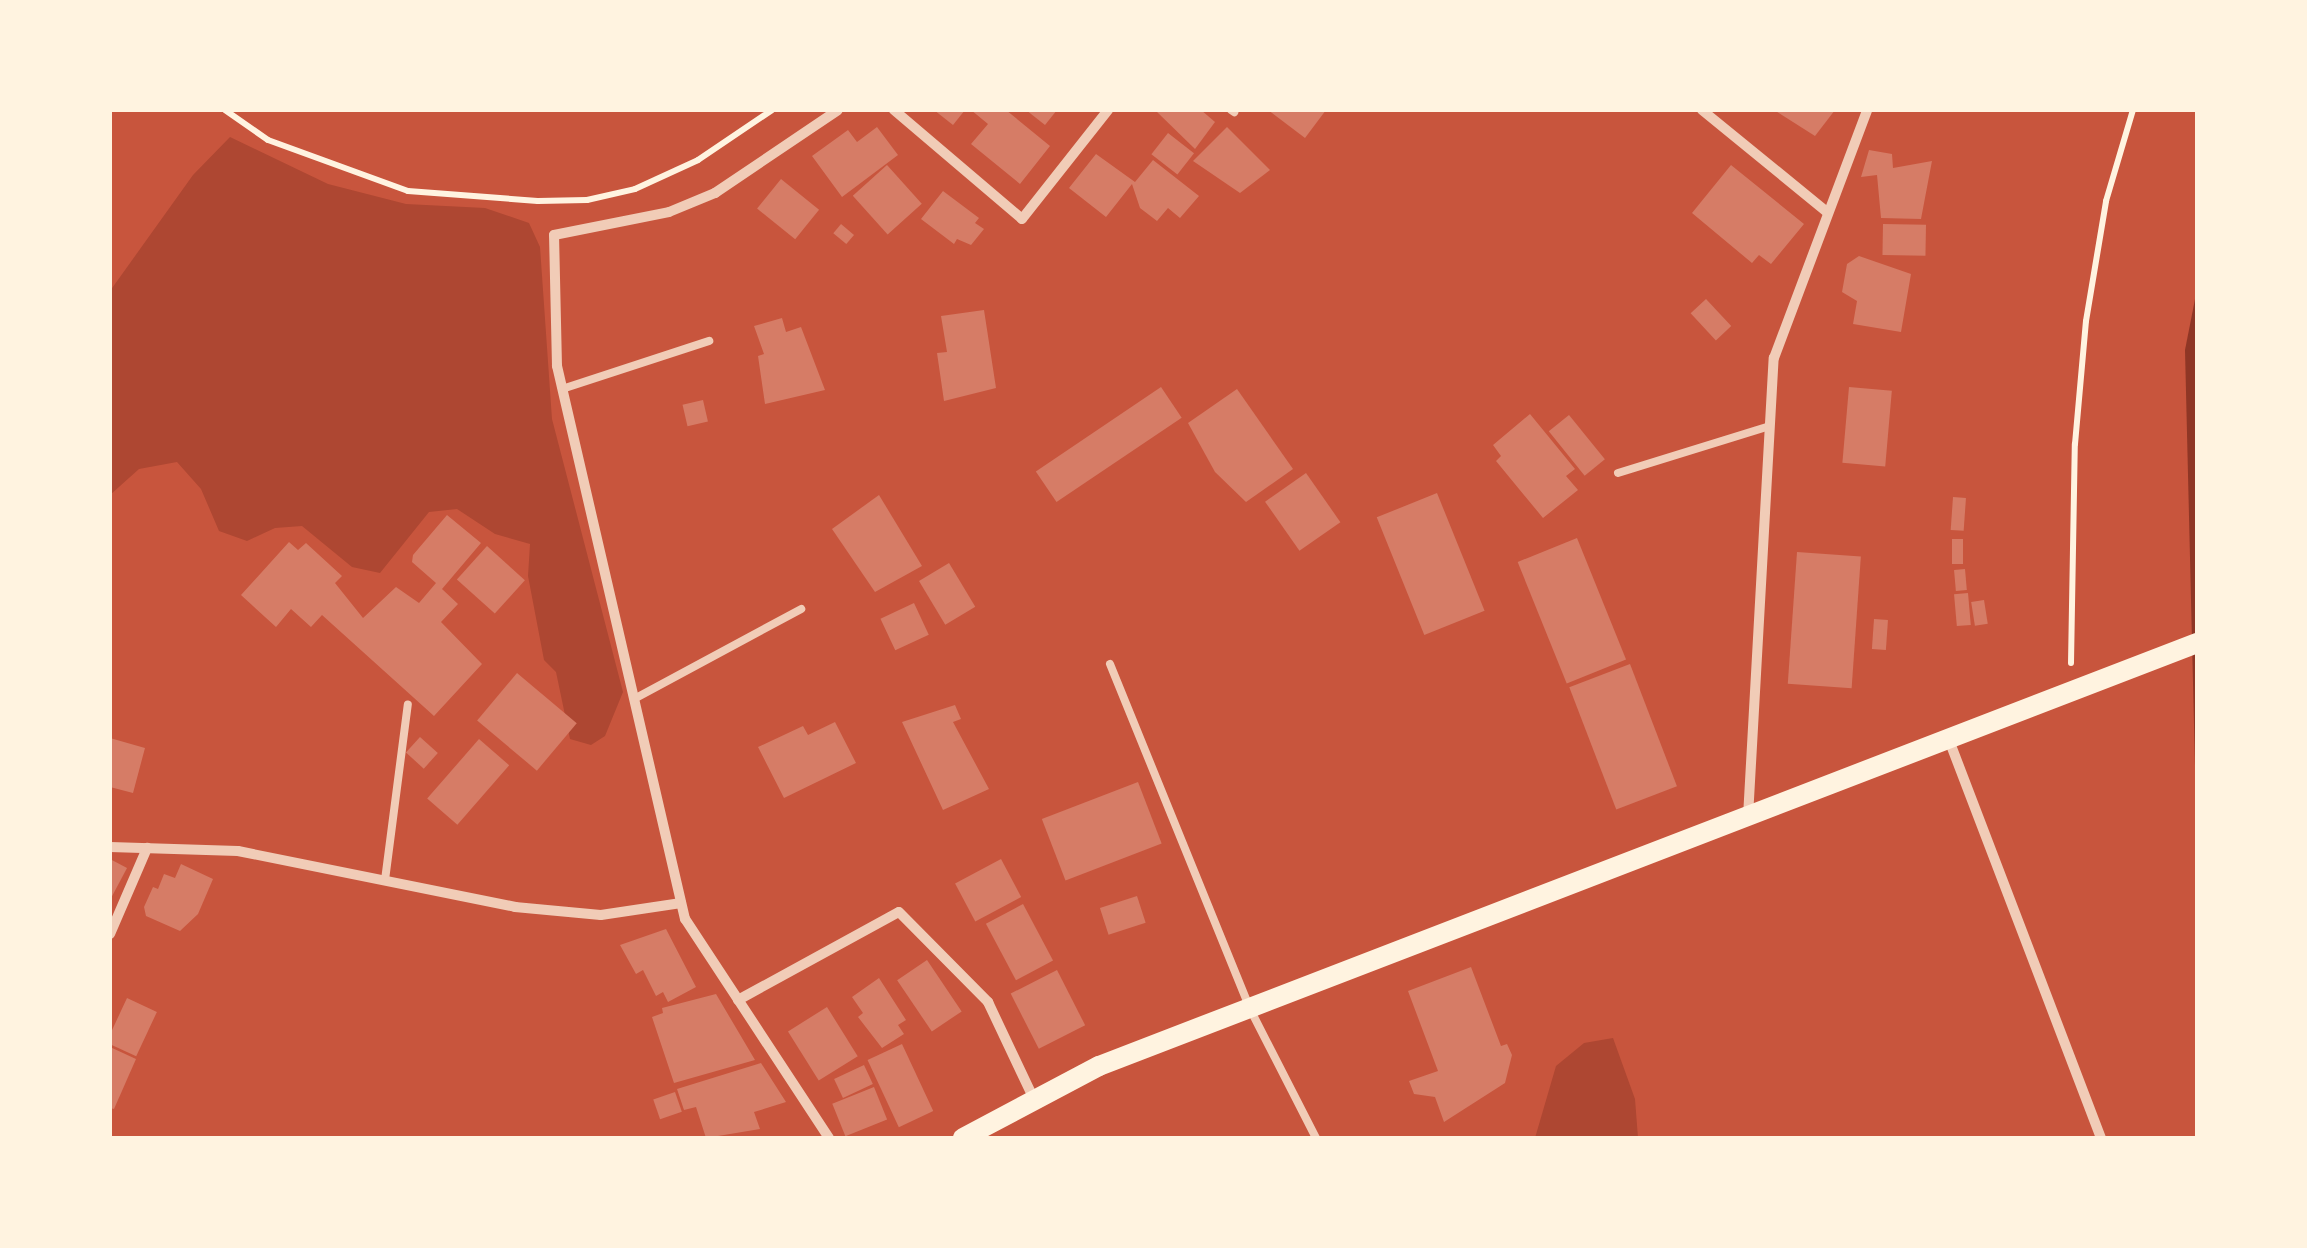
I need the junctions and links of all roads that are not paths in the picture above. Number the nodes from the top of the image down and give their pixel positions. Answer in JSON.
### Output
{"nodes":[{"id":1,"x":838,"y":110,"type":"edge"},
{"id":2,"x":894,"y":110,"type":"edge"},
{"id":3,"x":1108,"y":110,"type":"edge"},
{"id":4,"x":1702,"y":110,"type":"edge"},
{"id":5,"x":1868,"y":110,"type":"edge"},
{"id":6,"x":1827,"y":212,"type":"junction"},
{"id":7,"x":709,"y":341,"type":"dead end"},
{"id":8,"x":562,"y":388,"type":"junction"},
{"id":9,"x":1770,"y":426,"type":"junction"},
{"id":10,"x":1618,"y":474,"type":"dead end"},
{"id":11,"x":802,"y":609,"type":"dead end"},
{"id":12,"x":2197,"y":643,"type":"edge"},
{"id":13,"x":1110,"y":664,"type":"dead end"},
{"id":14,"x":634,"y":699,"type":"junction"},
{"id":15,"x":408,"y":704,"type":"dead end"},
{"id":16,"x":1949,"y":740,"type":"junction"},
{"id":17,"x":1748,"y":818,"type":"junction"},
{"id":18,"x":110,"y":847,"type":"edge"},
{"id":19,"x":147,"y":848,"type":"junction"},
{"id":20,"x":385,"y":880,"type":"junction"},
{"id":21,"x":680,"y":903,"type":"junction"},
{"id":22,"x":110,"y":934,"type":"edge"},
{"id":23,"x":738,"y":1000,"type":"junction"},
{"id":24,"x":1249,"y":1007,"type":"junction"},
{"id":25,"x":1033,"y":1097,"type":"junction"},
{"id":26,"x":829,"y":1138,"type":"edge"},
{"id":27,"x":963,"y":1138,"type":"edge"},
{"id":28,"x":1316,"y":1138,"type":"edge"},
{"id":29,"x":2101,"y":1138,"type":"edge"}],
"edges":[{"from":1,"to":8,"type":"street"},
{"from":2,"to":3,"type":"street"},
{"from":4,"to":6,"type":"street"},
{"from":5,"to":6,"type":"street"},
{"from":6,"to":9,"type":"street"},
{"from":7,"to":8,"type":"lane"},
{"from":8,"to":14,"type":"street"},
{"from":9,"to":10,"type":"lane"},
{"from":9,"to":17,"type":"street"},
{"from":11,"to":14,"type":"lane"},
{"from":12,"to":16,"type":"main road"},
{"from":13,"to":24,"type":"lane"},
{"from":14,"to":21,"type":"street"},
{"from":15,"to":20,"type":"lane"},
{"from":16,"to":17,"type":"main road"},
{"from":16,"to":29,"type":"street"},
{"from":17,"to":24,"type":"main road"},
{"from":18,"to":19,"type":"street"},
{"from":19,"to":20,"type":"street"},
{"from":19,"to":22,"type":"street"},
{"from":20,"to":21,"type":"street"},
{"from":21,"to":23,"type":"street"},
{"from":23,"to":25,"type":"street"},
{"from":23,"to":26,"type":"street"},
{"from":24,"to":25,"type":"main road"},
{"from":24,"to":28,"type":"lane"},
{"from":25,"to":27,"type":"main road"}]}
